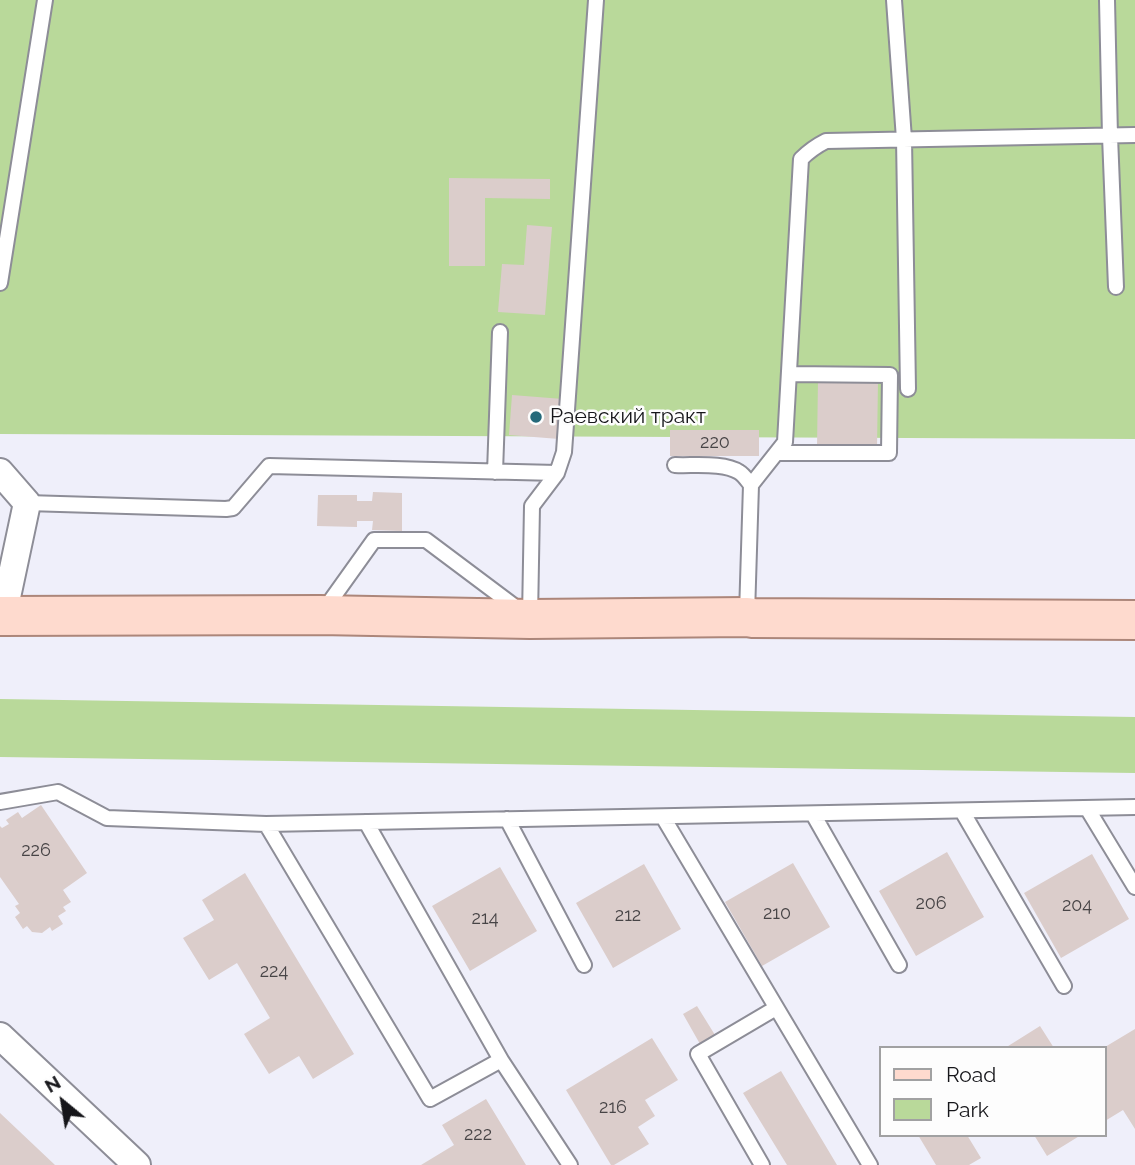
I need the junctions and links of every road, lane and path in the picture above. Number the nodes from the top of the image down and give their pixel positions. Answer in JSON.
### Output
{"nodes":[{"id":1,"x":45,"y":0,"type":"edge"},
{"id":2,"x":596,"y":0,"type":"edge"},
{"id":3,"x":894,"y":0,"type":"edge"},
{"id":4,"x":1107,"y":0,"type":"edge"},
{"id":5,"x":1135,"y":135,"type":"edge"},
{"id":6,"x":1110,"y":136,"type":"junction"},
{"id":7,"x":905,"y":139,"type":"junction"},
{"id":8,"x":0,"y":283,"type":"edge"},
{"id":9,"x":1116,"y":287,"type":"dead end"},
{"id":10,"x":500,"y":332,"type":"dead end"},
{"id":11,"x":789,"y":374,"type":"junction"},
{"id":12,"x":908,"y":389,"type":"dead end"},
{"id":13,"x":777,"y":453,"type":"junction"},
{"id":14,"x":675,"y":465,"type":"dead end"},
{"id":15,"x":0,"y":472,"type":"edge"},
{"id":16,"x":495,"y":472,"type":"junction"},
{"id":17,"x":557,"y":473,"type":"junction"},
{"id":18,"x":751,"y":485,"type":"junction"},
{"id":19,"x":27,"y":503,"type":"junction"},
{"id":20,"x":320,"y":615,"type":"junction"},
{"id":21,"x":2,"y":616,"type":"edge"},
{"id":22,"x":747,"y":617,"type":"junction"},
{"id":23,"x":530,"y":619,"type":"junction"},
{"id":24,"x":1135,"y":620,"type":"edge"},
{"id":25,"x":0,"y":802,"type":"edge"},
{"id":26,"x":1135,"y":807,"type":"edge"},
{"id":27,"x":1087,"y":808,"type":"junction"},
{"id":28,"x":962,"y":811,"type":"junction"},
{"id":29,"x":813,"y":814,"type":"junction"},
{"id":30,"x":663,"y":817,"type":"junction"},
{"id":31,"x":507,"y":820,"type":"junction"},
{"id":32,"x":366,"y":822,"type":"junction"},
{"id":33,"x":266,"y":824,"type":"junction"},
{"id":34,"x":1135,"y":887,"type":"edge"},
{"id":35,"x":584,"y":965,"type":"dead end"},
{"id":36,"x":899,"y":965,"type":"dead end"},
{"id":37,"x":1064,"y":986,"type":"dead end"},
{"id":38,"x":776,"y":1008,"type":"junction"},
{"id":39,"x":0,"y":1036,"type":"edge"},
{"id":40,"x":501,"y":1060,"type":"junction"},
{"id":41,"x":137,"y":1165,"type":"edge"},
{"id":42,"x":570,"y":1165,"type":"edge"},
{"id":43,"x":762,"y":1165,"type":"edge"},
{"id":44,"x":870,"y":1165,"type":"edge"}],
"edges":[{"from":1,"to":8,"type":"lane"},
{"from":2,"to":17,"type":"lane"},
{"from":3,"to":7,"type":"lane"},
{"from":4,"to":6,"type":"lane"},
{"from":5,"to":6,"type":"lane"},
{"from":6,"to":7,"type":"lane"},
{"from":6,"to":9,"type":"lane"},
{"from":7,"to":11,"type":"lane"},
{"from":7,"to":12,"type":"lane"},
{"from":10,"to":16,"type":"lane"},
{"from":11,"to":13,"type":"lane"},
{"from":11,"to":13,"type":"lane"},
{"from":13,"to":18,"type":"lane"},
{"from":14,"to":18,"type":"lane"},
{"from":15,"to":19,"type":"street"},
{"from":16,"to":17,"type":"lane"},
{"from":16,"to":19,"type":"lane"},
{"from":17,"to":23,"type":"lane"},
{"from":18,"to":22,"type":"lane"},
{"from":19,"to":21,"type":"street"},
{"from":20,"to":21,"type":"main road"},
{"from":20,"to":23,"type":"main road"},
{"from":20,"to":23,"type":"lane"},
{"from":22,"to":23,"type":"main road"},
{"from":22,"to":24,"type":"main road"},
{"from":25,"to":33,"type":"lane"},
{"from":26,"to":27,"type":"lane"},
{"from":27,"to":28,"type":"lane"},
{"from":27,"to":34,"type":"lane"},
{"from":28,"to":29,"type":"lane"},
{"from":28,"to":37,"type":"lane"},
{"from":29,"to":30,"type":"lane"},
{"from":29,"to":36,"type":"lane"},
{"from":30,"to":31,"type":"lane"},
{"from":30,"to":38,"type":"lane"},
{"from":31,"to":32,"type":"lane"},
{"from":31,"to":35,"type":"lane"},
{"from":32,"to":33,"type":"lane"},
{"from":32,"to":40,"type":"lane"},
{"from":33,"to":40,"type":"lane"},
{"from":38,"to":43,"type":"lane"},
{"from":38,"to":44,"type":"lane"},
{"from":39,"to":41,"type":"street"},
{"from":40,"to":42,"type":"lane"}]}
